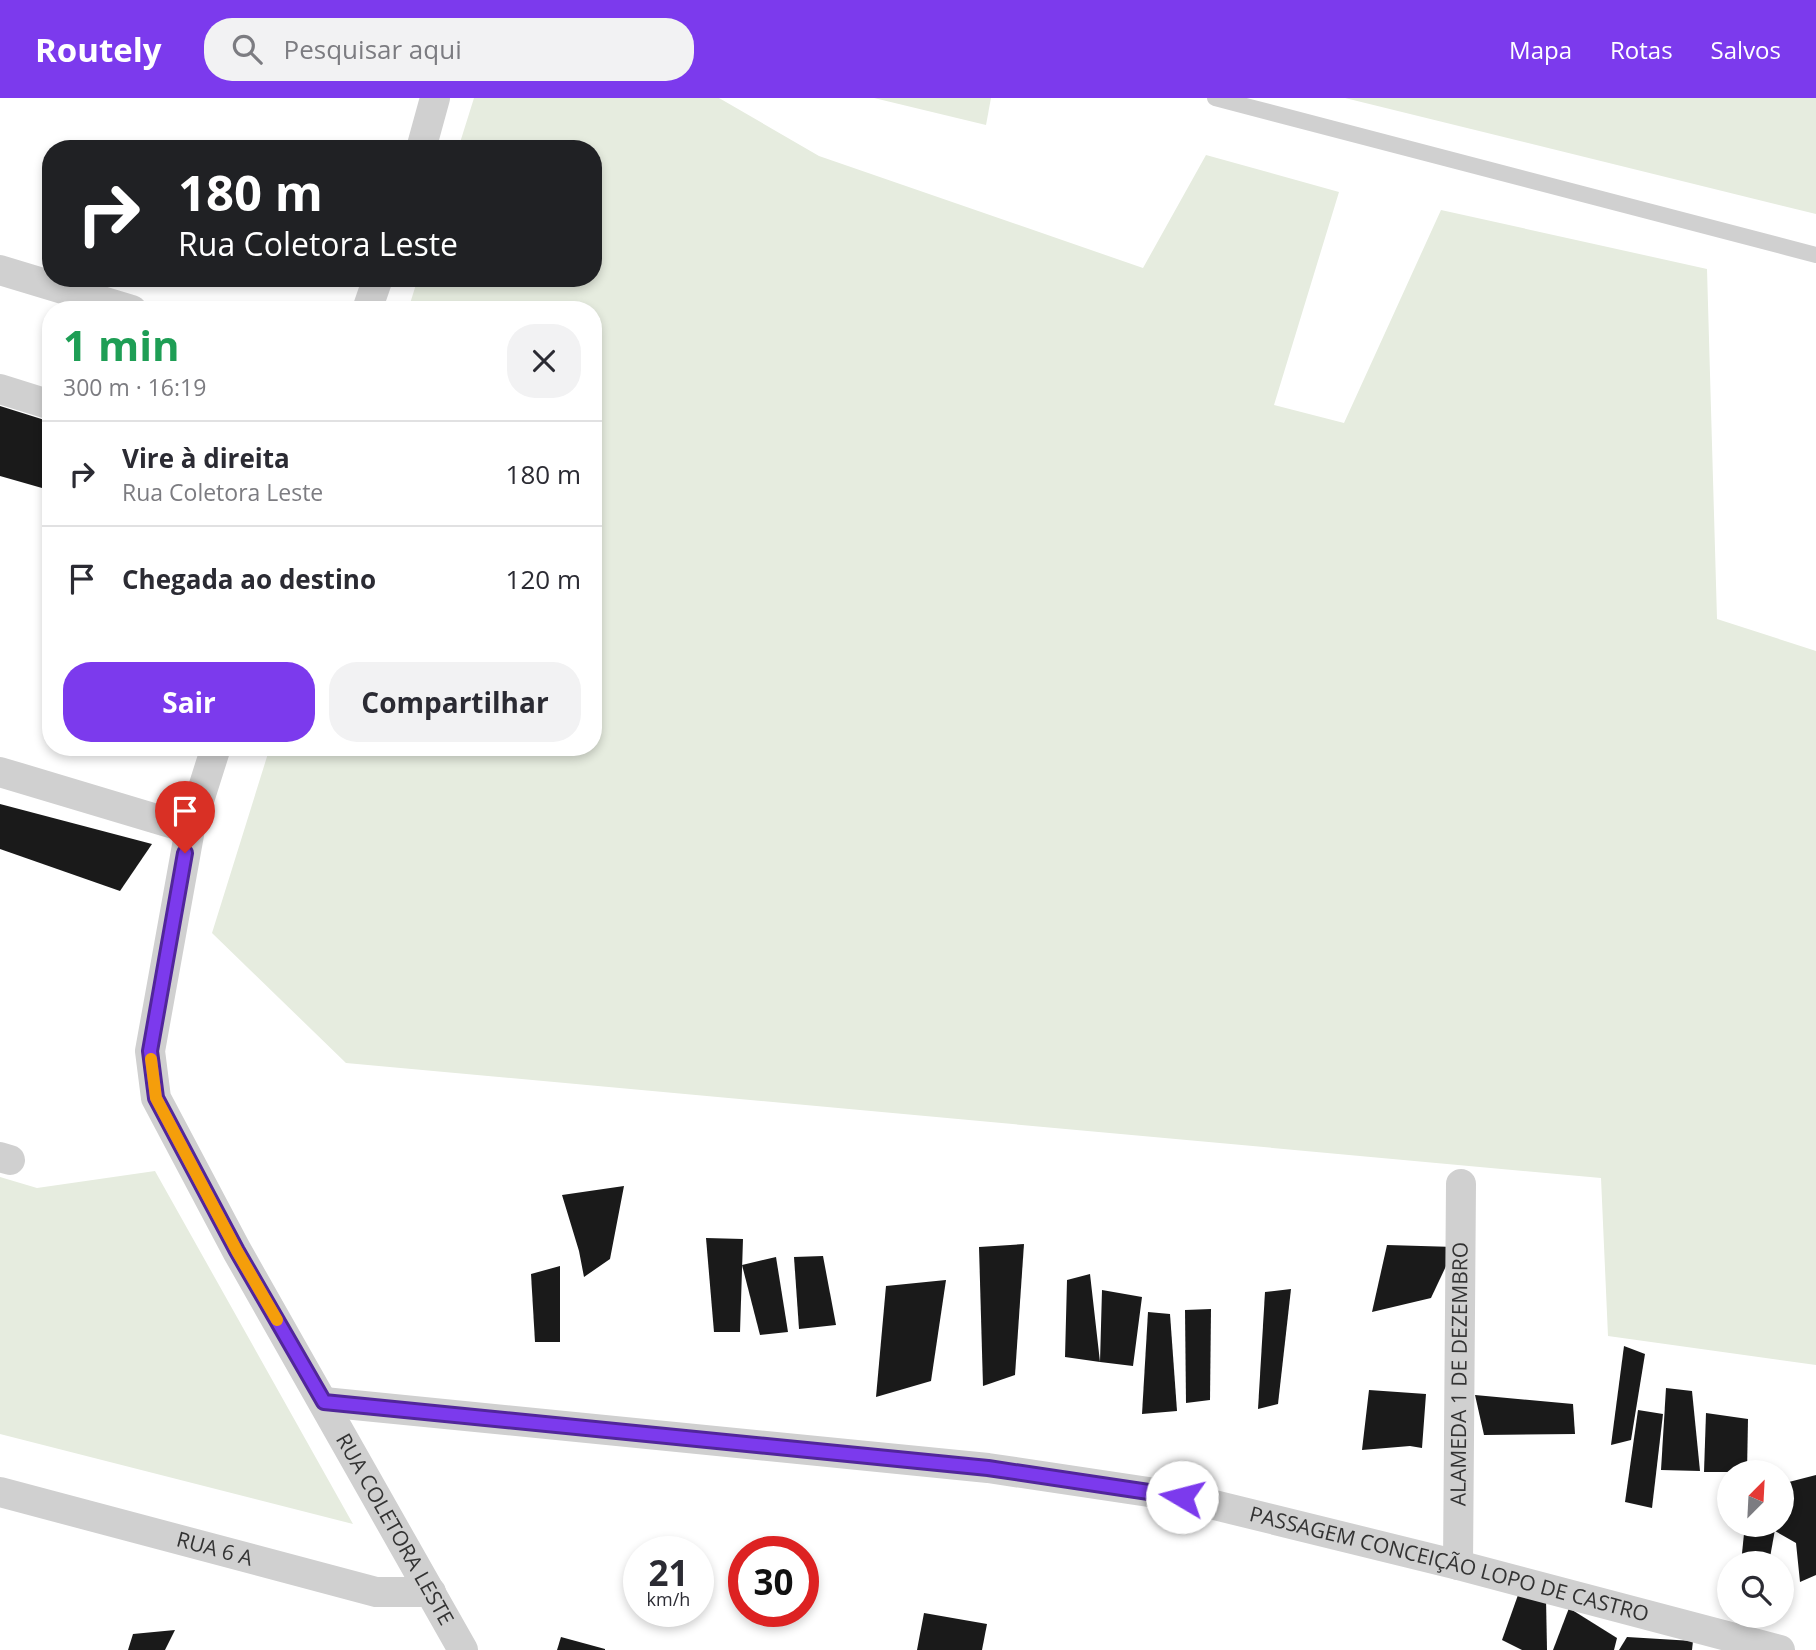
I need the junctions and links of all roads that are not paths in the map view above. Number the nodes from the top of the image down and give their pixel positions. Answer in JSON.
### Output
{"nodes":[{"id":1,"x":435,"y":98,"type":"edge"},
{"id":2,"x":1215,"y":98,"type":"edge"},
{"id":3,"x":423,"y":140,"type":"edge"},
{"id":4,"x":1816,"y":255,"type":"edge"},
{"id":5,"x":0,"y":270,"type":"edge"},
{"id":6,"x":42,"y":283,"type":"edge"},
{"id":7,"x":56,"y":287,"type":"edge"},
{"id":8,"x":102,"y":301,"type":"edge"},
{"id":9,"x":0,"y":389,"type":"edge"},
{"id":10,"x":42,"y":402,"type":"edge"},
{"id":11,"x":213,"y":756,"type":"edge"},
{"id":12,"x":0,"y":772,"type":"edge"},
{"id":13,"x":190,"y":829,"type":"junction"},
{"id":14,"x":1461,"y":1184,"type":"dead end"},
{"id":15,"x":324,"y":1402,"type":"junction"},
{"id":16,"x":0,"y":1492,"type":"edge"},
{"id":17,"x":1458,"y":1565,"type":"junction"},
{"id":18,"x":430,"y":1592,"type":"junction"},
{"id":19,"x":463,"y":1650,"type":"edge"},
{"id":20,"x":1780,"y":1650,"type":"edge"}],
"edges":[{"from":1,"to":3,"type":"street"},
{"from":2,"to":4,"type":"lane"},
{"from":5,"to":6,"type":"street"},
{"from":7,"to":8,"type":"street"},
{"from":9,"to":10,"type":"street"},
{"from":11,"to":13,"type":"street","name":"RUA COLETORA LESTE"},
{"from":12,"to":13,"type":"street"},
{"from":13,"to":15,"type":"street","name":"RUA COLETORA LESTE"},
{"from":14,"to":17,"type":"street","name":"ALAMEDA 1 DE DEZEMBRO"},
{"from":15,"to":17,"type":"street","name":"PASSAGEM CONCEIÇÃO LOPO DE CASTRO"},
{"from":15,"to":18,"type":"street","name":"RUA COLETORA LESTE"},
{"from":16,"to":18,"type":"street","name":"RUA 6 A"},
{"from":17,"to":20,"type":"street","name":"PASSAGEM CONCEIÇÃO LOPO DE CASTRO"},
{"from":18,"to":19,"type":"street","name":"RUA COLETORA LESTE"}]}
